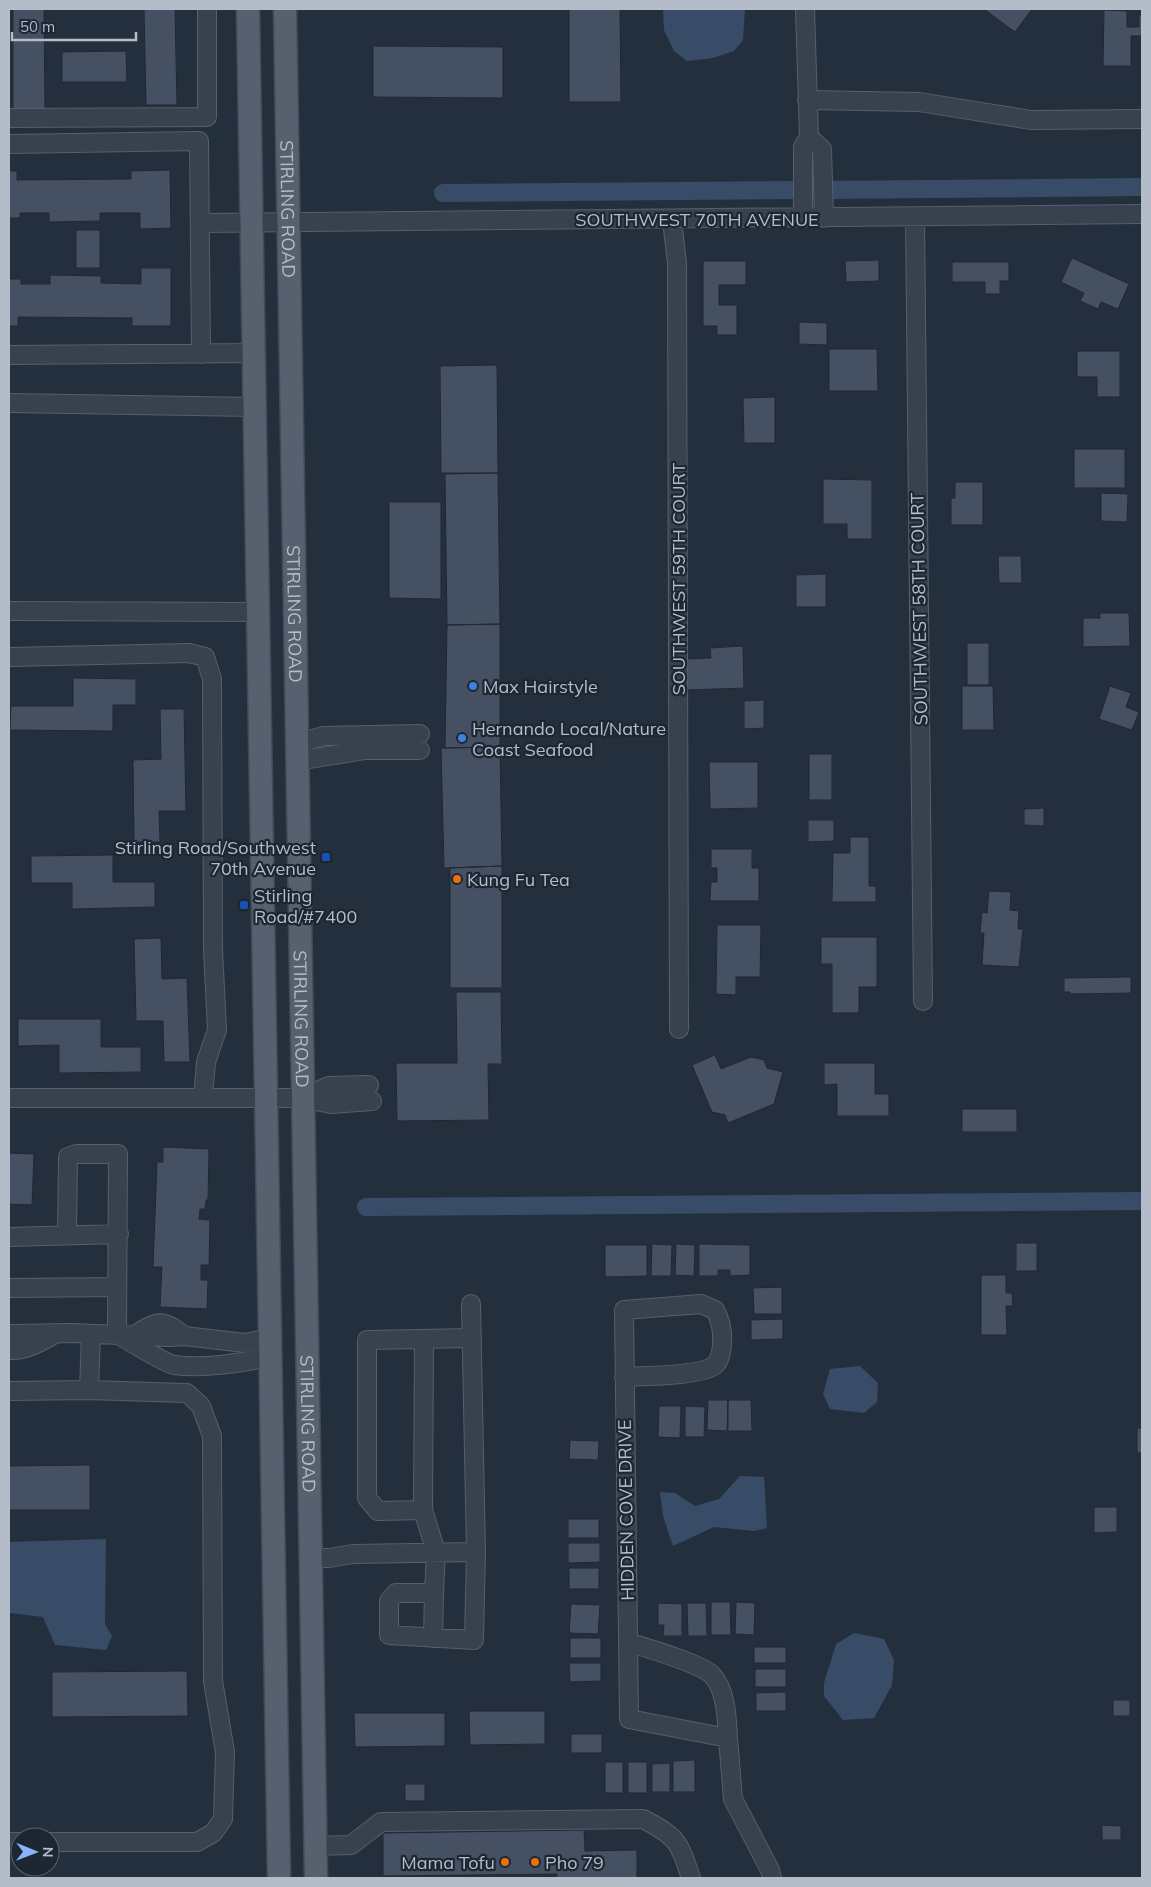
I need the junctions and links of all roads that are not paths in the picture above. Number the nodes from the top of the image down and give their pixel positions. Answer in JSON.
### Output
{"nodes":[{"id":1,"x":207,"y":9,"type":"edge"},
{"id":2,"x":248,"y":9,"type":"edge"},
{"id":3,"x":285,"y":9,"type":"edge"},
{"id":4,"x":805,"y":9,"type":"edge"},
{"id":5,"x":807,"y":100,"type":"junction"},
{"id":6,"x":9,"y":118,"type":"edge"},
{"id":7,"x":1142,"y":119,"type":"edge"},
{"id":8,"x":808,"y":137,"type":"junction"},
{"id":9,"x":9,"y":144,"type":"edge"},
{"id":10,"x":1142,"y":214,"type":"edge"},
{"id":11,"x":915,"y":217,"type":"junction"},
{"id":12,"x":803,"y":218,"type":"junction"},
{"id":13,"x":824,"y":218,"type":"junction"},
{"id":14,"x":672,"y":220,"type":"junction"},
{"id":15,"x":288,"y":221,"type":"junction"},
{"id":16,"x":253,"y":222,"type":"junction"},
{"id":17,"x":200,"y":223,"type":"junction"},
{"id":18,"x":201,"y":354,"type":"junction"},
{"id":19,"x":254,"y":354,"type":"junction"},
{"id":20,"x":9,"y":355,"type":"edge"},
{"id":21,"x":9,"y":403,"type":"edge"},
{"id":22,"x":254,"y":407,"type":"junction"},
{"id":23,"x":9,"y":611,"type":"edge"},
{"id":24,"x":258,"y":612,"type":"junction"},
{"id":25,"x":294,"y":613,"type":"junction"},
{"id":26,"x":9,"y":657,"type":"edge"},
{"id":27,"x":420,"y":742,"type":"dead end"},
{"id":28,"x":296,"y":752,"type":"junction"},
{"id":29,"x":923,"y":1001,"type":"dead end"},
{"id":30,"x":679,"y":1029,"type":"dead end"},
{"id":31,"x":370,"y":1093,"type":"dead end"},
{"id":32,"x":9,"y":1098,"type":"edge"},
{"id":33,"x":203,"y":1098,"type":"junction"},
{"id":34,"x":267,"y":1098,"type":"junction"},
{"id":35,"x":302,"y":1098,"type":"junction"},
{"id":36,"x":119,"y":1234,"type":"junction"},
{"id":37,"x":67,"y":1235,"type":"junction"},
{"id":38,"x":9,"y":1237,"type":"edge"},
{"id":39,"x":117,"y":1287,"type":"junction"},
{"id":40,"x":9,"y":1288,"type":"edge"},
{"id":41,"x":471,"y":1304,"type":"dead end"},
{"id":42,"x":57,"y":1333,"type":"junction"},
{"id":43,"x":9,"y":1334,"type":"edge"},
{"id":44,"x":91,"y":1334,"type":"junction"},
{"id":45,"x":125,"y":1335,"type":"junction"},
{"id":46,"x":472,"y":1338,"type":"junction"},
{"id":47,"x":424,"y":1339,"type":"junction"},
{"id":48,"x":271,"y":1347,"type":"junction"},
{"id":49,"x":9,"y":1350,"type":"edge"},
{"id":50,"x":624,"y":1377,"type":"junction"},
{"id":51,"x":89,"y":1390,"type":"junction"},
{"id":52,"x":9,"y":1391,"type":"edge"},
{"id":53,"x":423,"y":1510,"type":"junction"},
{"id":54,"x":436,"y":1552,"type":"junction"},
{"id":55,"x":476,"y":1552,"type":"junction"},
{"id":56,"x":311,"y":1558,"type":"junction"},
{"id":57,"x":434,"y":1593,"type":"junction"},
{"id":58,"x":433,"y":1638,"type":"junction"},
{"id":59,"x":628,"y":1642,"type":"junction"},
{"id":60,"x":728,"y":1738,"type":"junction"},
{"id":61,"x":60,"y":1842,"type":"edge"},
{"id":62,"x":316,"y":1846,"type":"junction"},
{"id":63,"x":279,"y":1878,"type":"edge"},
{"id":64,"x":316,"y":1878,"type":"edge"},
{"id":65,"x":691,"y":1878,"type":"edge"},
{"id":66,"x":772,"y":1878,"type":"edge"}],
"edges":[{"from":1,"to":6,"type":"street"},
{"from":2,"to":16,"type":"main road","name":"STIRLING ROAD"},
{"from":3,"to":15,"type":"main road","name":"STIRLING ROAD"},
{"from":4,"to":5,"type":"street"},
{"from":5,"to":7,"type":"street"},
{"from":5,"to":8,"type":"street"},
{"from":8,"to":12,"type":"street"},
{"from":8,"to":13,"type":"street"},
{"from":9,"to":17,"type":"street"},
{"from":10,"to":11,"type":"street","name":"SOUTHWEST 70TH AVENUE"},
{"from":11,"to":13,"type":"street","name":"SOUTHWEST 70TH AVENUE"},
{"from":11,"to":29,"type":"street","name":"SOUTHWEST 58TH COURT"},
{"from":12,"to":13,"type":"street","name":"SOUTHWEST 70TH AVENUE"},
{"from":12,"to":14,"type":"street","name":"SOUTHWEST 70TH AVENUE"},
{"from":14,"to":15,"type":"street","name":"SOUTHWEST 70TH AVENUE"},
{"from":14,"to":30,"type":"street","name":"SOUTHWEST 59TH COURT"},
{"from":15,"to":16,"type":"street","name":"SOUTHWEST 70TH AVENUE"},
{"from":15,"to":25,"type":"main road","name":"STIRLING ROAD"},
{"from":16,"to":17,"type":"street","name":"SOUTHWEST 70TH AVENUE"},
{"from":16,"to":19,"type":"main road","name":"STIRLING ROAD"},
{"from":17,"to":18,"type":"street"},
{"from":18,"to":19,"type":"street"},
{"from":18,"to":20,"type":"street"},
{"from":19,"to":22,"type":"main road","name":"STIRLING ROAD"},
{"from":21,"to":22,"type":"street"},
{"from":22,"to":24,"type":"main road","name":"STIRLING ROAD"},
{"from":23,"to":24,"type":"street"},
{"from":24,"to":25,"type":"main road"},
{"from":24,"to":34,"type":"main road","name":"STIRLING ROAD"},
{"from":25,"to":28,"type":"main road","name":"STIRLING ROAD"},
{"from":26,"to":33,"type":"street"},
{"from":27,"to":28,"type":"street"},
{"from":28,"to":35,"type":"main road","name":"STIRLING ROAD"},
{"from":31,"to":35,"type":"street"},
{"from":32,"to":33,"type":"street"},
{"from":33,"to":34,"type":"street"},
{"from":34,"to":35,"type":"street"},
{"from":34,"to":48,"type":"main road","name":"STIRLING ROAD"},
{"from":35,"to":56,"type":"main road","name":"STIRLING ROAD"},
{"from":36,"to":37,"type":"street"},
{"from":36,"to":37,"type":"street"},
{"from":36,"to":39,"type":"street"},
{"from":37,"to":38,"type":"street"},
{"from":39,"to":40,"type":"street"},
{"from":39,"to":45,"type":"street"},
{"from":41,"to":46,"type":"street"},
{"from":42,"to":43,"type":"street"},
{"from":42,"to":44,"type":"street"},
{"from":42,"to":49,"type":"street"},
{"from":44,"to":45,"type":"street"},
{"from":44,"to":51,"type":"street"},
{"from":45,"to":48,"type":"street"},
{"from":45,"to":48,"type":"street"},
{"from":46,"to":47,"type":"street"},
{"from":46,"to":55,"type":"street"},
{"from":47,"to":53,"type":"street"},
{"from":47,"to":53,"type":"street"},
{"from":48,"to":63,"type":"main road","name":"STIRLING ROAD"},
{"from":50,"to":50,"type":"street","name":"HIDDEN COVE DRIVE"},
{"from":50,"to":59,"type":"street","name":"HIDDEN COVE DRIVE"},
{"from":51,"to":52,"type":"street"},
{"from":51,"to":61,"type":"street"},
{"from":53,"to":54,"type":"street"},
{"from":54,"to":55,"type":"street"},
{"from":54,"to":56,"type":"street"},
{"from":54,"to":57,"type":"street"},
{"from":55,"to":58,"type":"street"},
{"from":56,"to":62,"type":"main road","name":"STIRLING ROAD"},
{"from":57,"to":58,"type":"street"},
{"from":57,"to":58,"type":"street"},
{"from":59,"to":60,"type":"street"},
{"from":59,"to":60,"type":"street","name":"HIDDEN COVE DRIVE"},
{"from":60,"to":66,"type":"street"},
{"from":62,"to":64,"type":"main road","name":"STIRLING ROAD"},
{"from":62,"to":65,"type":"street"}]}
